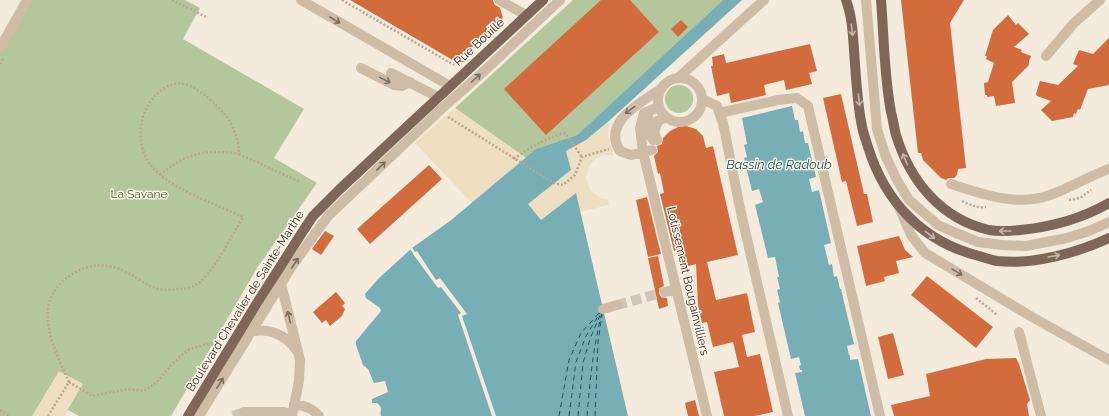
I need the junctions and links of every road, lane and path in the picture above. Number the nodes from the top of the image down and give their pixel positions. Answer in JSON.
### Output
{"nodes":[{"id":1,"x":27,"y":0,"type":"edge"},
{"id":2,"x":172,"y":0,"type":"edge"},
{"id":3,"x":301,"y":0,"type":"edge"},
{"id":4,"x":342,"y":0,"type":"edge"},
{"id":5,"x":499,"y":0,"type":"edge"},
{"id":6,"x":542,"y":0,"type":"edge"},
{"id":7,"x":560,"y":0,"type":"edge"},
{"id":8,"x":764,"y":0,"type":"edge"},
{"id":9,"x":846,"y":0,"type":"edge"},
{"id":10,"x":860,"y":0,"type":"edge"},
{"id":11,"x":866,"y":0,"type":"edge"},
{"id":12,"x":881,"y":0,"type":"edge"},
{"id":13,"x":1100,"y":0,"type":"edge"},
{"id":14,"x":526,"y":15,"type":"junction"},
{"id":15,"x":206,"y":17,"type":"dead end"},
{"id":16,"x":869,"y":36,"type":"junction"},
{"id":17,"x":0,"y":48,"type":"edge"},
{"id":18,"x":1046,"y":56,"type":"dead end"},
{"id":19,"x":454,"y":65,"type":"dead end"},
{"id":20,"x":361,"y":68,"type":"dead end"},
{"id":21,"x":391,"y":73,"type":"dead end"},
{"id":22,"x":678,"y":78,"type":"junction"},
{"id":23,"x":410,"y":82,"type":"junction"},
{"id":24,"x":450,"y":86,"type":"junction"},
{"id":25,"x":662,"y":88,"type":"junction"},
{"id":26,"x":438,"y":97,"type":"junction"},
{"id":27,"x":702,"y":100,"type":"junction"},
{"id":28,"x":662,"y":112,"type":"junction"},
{"id":29,"x":719,"y":113,"type":"junction"},
{"id":30,"x":444,"y":114,"type":"dead end"},
{"id":31,"x":617,"y":146,"type":"junction"},
{"id":32,"x":652,"y":146,"type":"junction"},
{"id":33,"x":239,"y":154,"type":"junction"},
{"id":34,"x":582,"y":157,"type":"junction"},
{"id":35,"x":514,"y":158,"type":"junction"},
{"id":36,"x":1109,"y":169,"type":"edge"},
{"id":37,"x":160,"y":175,"type":"junction"},
{"id":38,"x":300,"y":182,"type":"dead end"},
{"id":39,"x":951,"y":184,"type":"dead end"},
{"id":40,"x":1109,"y":203,"type":"edge"},
{"id":41,"x":897,"y":204,"type":"junction"},
{"id":42,"x":1109,"y":222,"type":"edge"},
{"id":43,"x":1109,"y":238,"type":"edge"},
{"id":44,"x":277,"y":271,"type":"junction"},
{"id":45,"x":281,"y":284,"type":"junction"},
{"id":46,"x":676,"y":289,"type":"junction"},
{"id":47,"x":665,"y":292,"type":"tunnel mouth"},
{"id":48,"x":617,"y":305,"type":"tunnel mouth"},
{"id":49,"x":603,"y":309,"type":"dead end"},
{"id":50,"x":251,"y":331,"type":"junction"},
{"id":51,"x":1019,"y":332,"type":"dead end"},
{"id":52,"x":235,"y":340,"type":"junction"},
{"id":53,"x":221,"y":345,"type":"dead end"},
{"id":54,"x":299,"y":355,"type":"junction"},
{"id":55,"x":1109,"y":360,"type":"edge"},
{"id":56,"x":69,"y":382,"type":"junction"},
{"id":57,"x":0,"y":410,"type":"edge"},
{"id":58,"x":293,"y":411,"type":"edge"},
{"id":59,"x":244,"y":412,"type":"dead end"},
{"id":60,"x":9,"y":416,"type":"edge"},
{"id":61,"x":48,"y":416,"type":"edge"},
{"id":62,"x":188,"y":416,"type":"edge"},
{"id":63,"x":199,"y":416,"type":"edge"},
{"id":64,"x":319,"y":416,"type":"edge"},
{"id":65,"x":707,"y":416,"type":"edge"},
{"id":66,"x":788,"y":416,"type":"edge"},
{"id":67,"x":880,"y":416,"type":"edge"},
{"id":68,"x":1041,"y":416,"type":"edge"}],
"edges":[{"from":1,"to":17,"type":"street"},
{"from":2,"to":15,"type":"path"},
{"from":3,"to":24,"type":"street","one_way":true},
{"from":4,"to":19,"type":"path"},
{"from":5,"to":14,"type":"street"},
{"from":6,"to":14,"type":"main road","name":"Rue Bouillé"},
{"from":45,"to":7,"type":"street","one_way":true},
{"from":8,"to":22,"type":"street"},
{"from":9,"to":41,"type":"main road","one_way":true},
{"from":10,"to":16,"type":"street"},
{"from":11,"to":16,"type":"street"},
{"from":40,"to":12,"type":"main road","one_way":true},
{"from":13,"to":18,"type":"street"},
{"from":14,"to":24,"type":"main road","name":"Rue Bouillé"},
{"from":16,"to":42,"type":"street"},
{"from":20,"to":23,"type":"street","one_way":true},
{"from":21,"to":23,"type":"street"},
{"from":22,"to":25,"type":"street"},
{"from":22,"to":27,"type":"street"},
{"from":23,"to":26,"type":"street"},
{"from":24,"to":26,"type":"main road","name":"Boulevard Chevalier de Sainte-Marthe"},
{"from":25,"to":28,"type":"street"},
{"from":25,"to":31,"type":"street","one_way":true},
{"from":26,"to":44,"type":"main road","name":"Boulevard Chevalier de Sainte-Marthe"},
{"from":27,"to":28,"type":"street"},
{"from":27,"to":29,"type":"street"},
{"from":28,"to":32,"type":"street"},
{"from":28,"to":32,"type":"street"},
{"from":29,"to":66,"type":"street"},
{"from":29,"to":67,"type":"street"},
{"from":30,"to":35,"type":"path"},
{"from":31,"to":32,"type":"street"},
{"from":31,"to":34,"type":"path"},
{"from":32,"to":46,"type":"street","name":"Lotissement Bougainvilliers"},
{"from":33,"to":37,"type":"path"},
{"from":33,"to":37,"type":"path"},
{"from":33,"to":38,"type":"path"},
{"from":34,"to":35,"type":"path"},
{"from":34,"to":35,"type":"path"},
{"from":36,"to":39,"type":"street"},
{"from":37,"to":56,"type":"path"},
{"from":41,"to":43,"type":"main road","one_way":true},
{"from":41,"to":55,"type":"street","one_way":true},
{"from":44,"to":45,"type":"street"},
{"from":44,"to":52,"type":"main road","name":"Boulevard Chevalier de Sainte-Marthe"},
{"from":45,"to":50,"type":"street"},
{"from":54,"to":45,"type":"street","one_way":true},
{"from":46,"to":47,"type":"street"},
{"from":46,"to":65,"type":"street","name":"Lotissement Bougainvilliers"},
{"from":48,"to":49,"type":"street"},
{"from":50,"to":52,"type":"street"},
{"from":50,"to":54,"type":"street"},
{"from":63,"to":50,"type":"street","one_way":true},
{"from":51,"to":68,"type":"street"},
{"from":52,"to":62,"type":"main road","name":"Boulevard Chevalier de Sainte-Marthe"},
{"from":53,"to":56,"type":"path"},
{"from":54,"to":58,"type":"street"},
{"from":56,"to":61,"type":"path"},
{"from":57,"to":60,"type":"path"},
{"from":58,"to":59,"type":"street"},
{"from":58,"to":64,"type":"street"}]}
